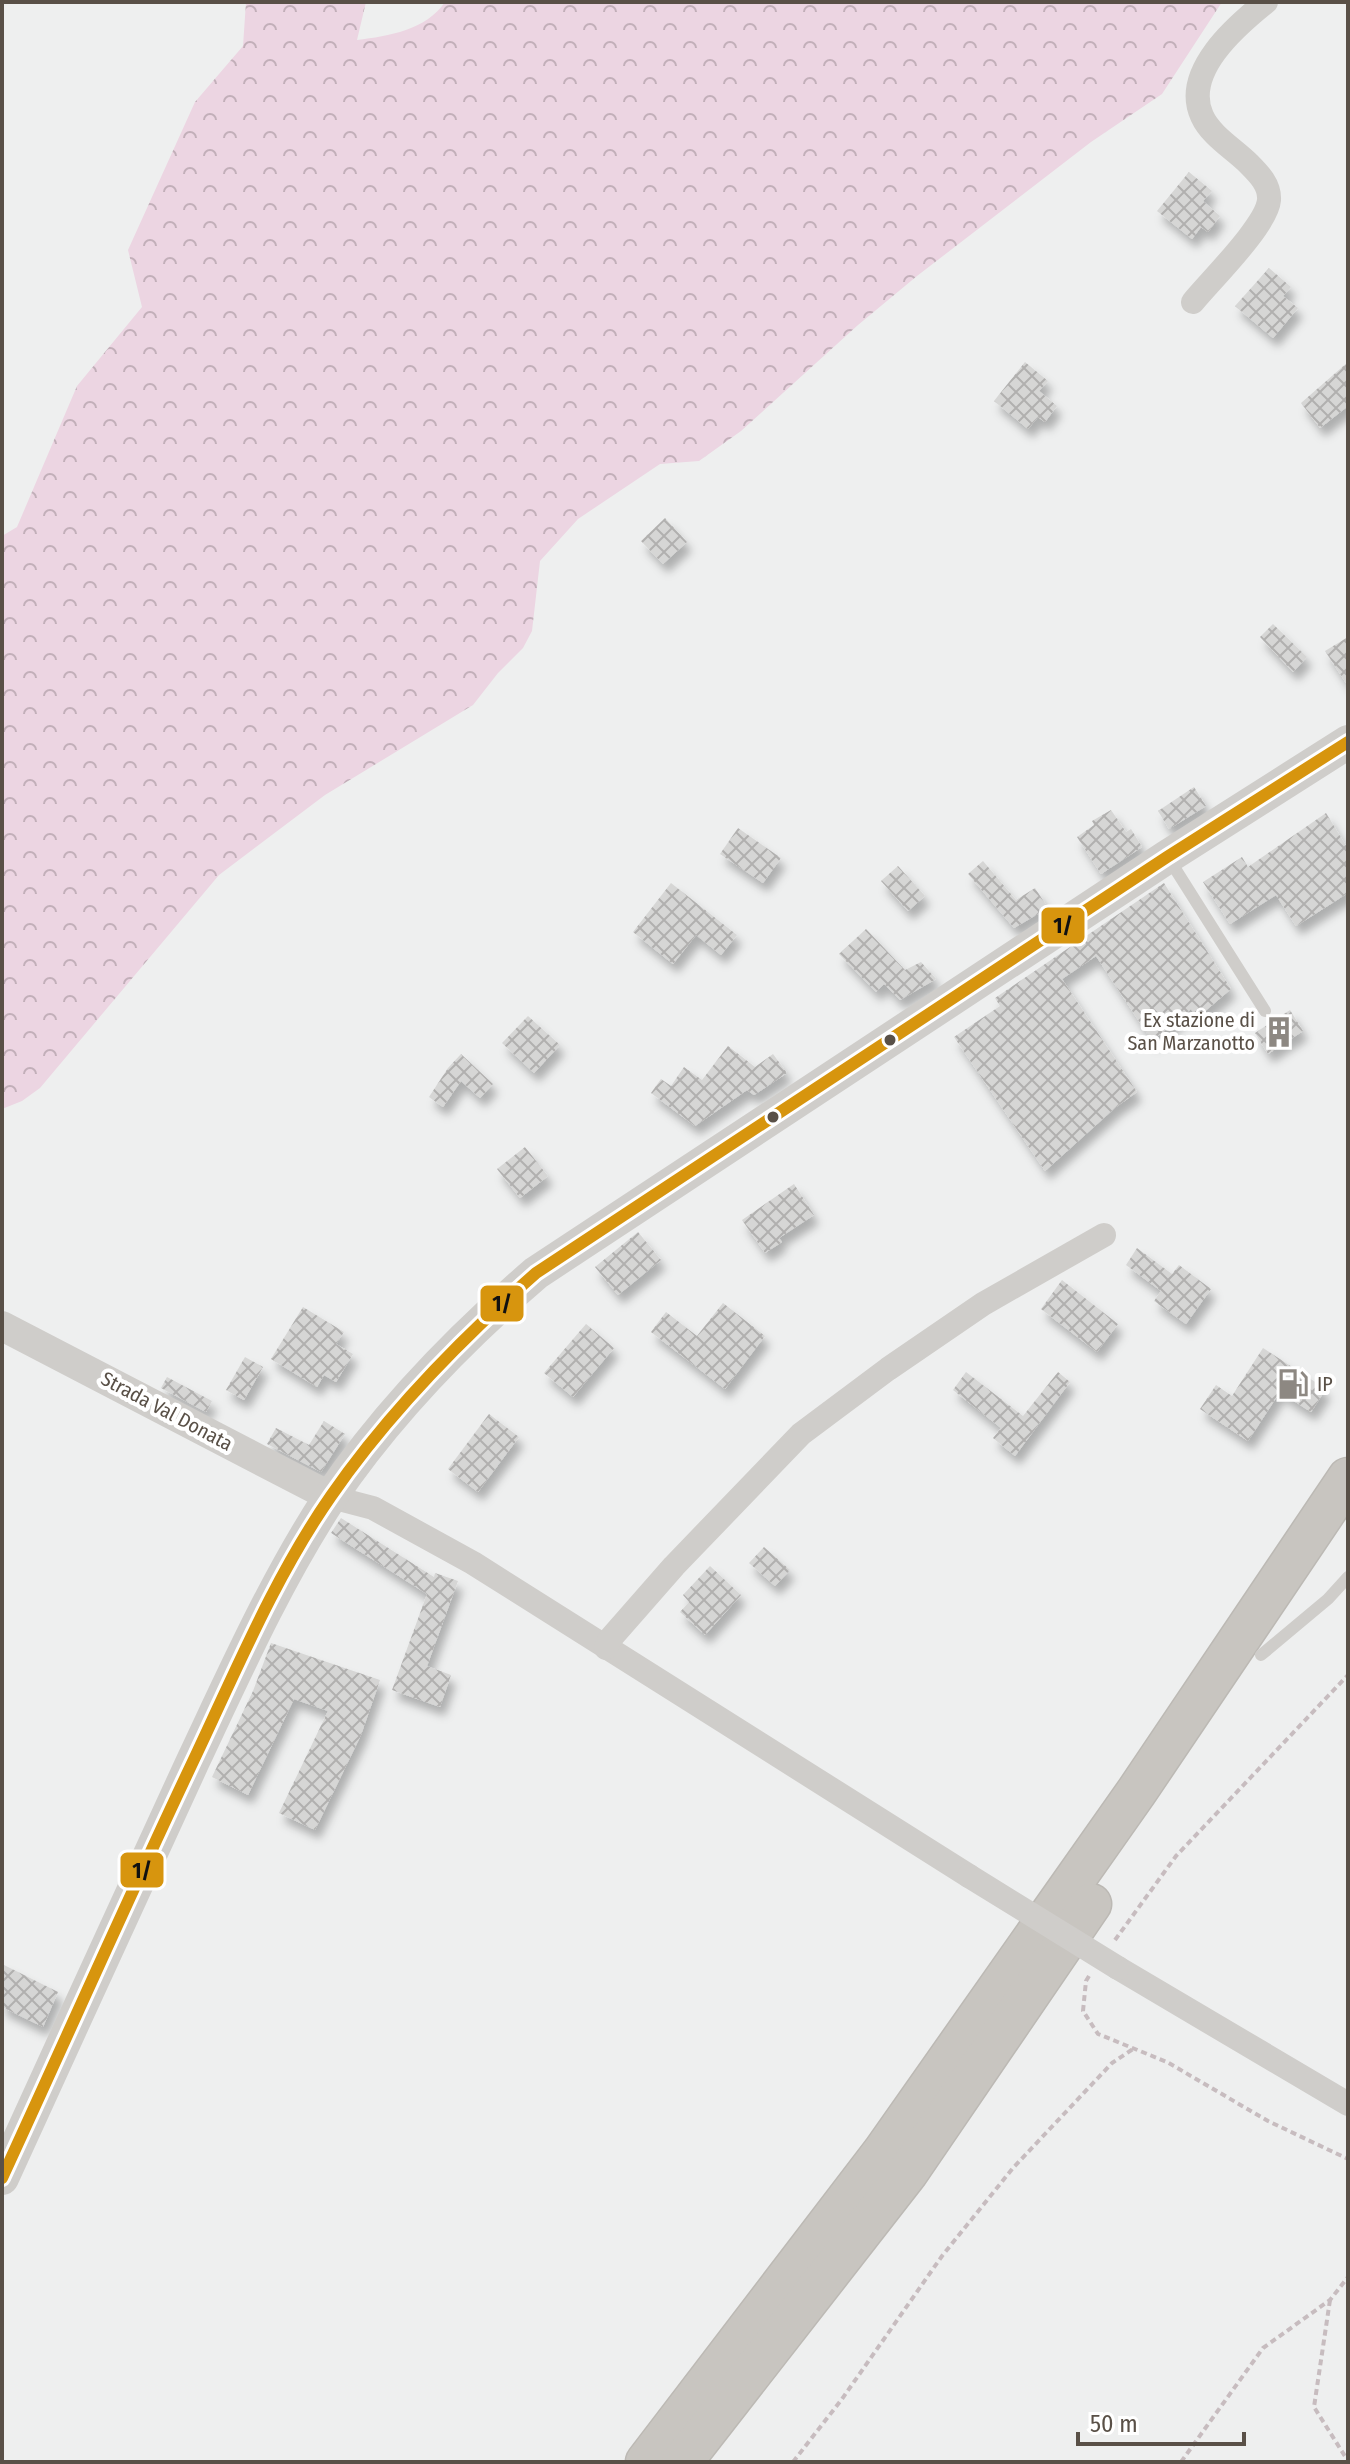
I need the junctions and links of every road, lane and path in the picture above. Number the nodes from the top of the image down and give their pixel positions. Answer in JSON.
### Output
{"nodes":[{"id":1,"x":1266,"y":2,"type":"edge"},
{"id":2,"x":1193,"y":302,"type":"dead end"},
{"id":3,"x":1348,"y":742,"type":"edge"},
{"id":4,"x":1167,"y":857,"type":"junction"},
{"id":5,"x":1265,"y":1011,"type":"dead end"},
{"id":6,"x":1104,"y":1235,"type":"dead end"},
{"id":7,"x":2,"y":1326,"type":"edge"},
{"id":8,"x":1348,"y":1478,"type":"edge"},
{"id":9,"x":331,"y":1497,"type":"junction"},
{"id":10,"x":1348,"y":1525,"type":"edge"},
{"id":11,"x":1348,"y":1577,"type":"edge"},
{"id":12,"x":606,"y":1648,"type":"junction"},
{"id":13,"x":1261,"y":1655,"type":"junction"},
{"id":14,"x":1348,"y":1675,"type":"edge"},
{"id":15,"x":1113,"y":1943,"type":"dead end"},
{"id":16,"x":1106,"y":1968,"type":"junction"},
{"id":17,"x":1133,"y":2049,"type":"junction"},
{"id":18,"x":1348,"y":2104,"type":"edge"},
{"id":19,"x":1348,"y":2159,"type":"edge"},
{"id":20,"x":2,"y":2178,"type":"edge"},
{"id":21,"x":1348,"y":2277,"type":"edge"},
{"id":22,"x":1330,"y":2300,"type":"junction"},
{"id":23,"x":1348,"y":2461,"type":"edge"},
{"id":24,"x":646,"y":2462,"type":"edge"},
{"id":25,"x":682,"y":2462,"type":"edge"},
{"id":26,"x":793,"y":2462,"type":"edge"},
{"id":27,"x":1181,"y":2462,"type":"edge"}],
"edges":[{"from":1,"to":2,"type":"street"},
{"from":3,"to":4,"type":"main road"},
{"from":4,"to":5,"type":"lane"},
{"from":4,"to":9,"type":"main road"},
{"from":6,"to":12,"type":"street"},
{"from":7,"to":9,"type":"street","name":"Strada Val Donata"},
{"from":8,"to":24,"type":"highway"},
{"from":9,"to":12,"type":"street"},
{"from":9,"to":20,"type":"main road"},
{"from":10,"to":13,"type":"highway"},
{"from":11,"to":13,"type":"lane"},
{"from":12,"to":16,"type":"street","bridge":true},
{"from":13,"to":25,"type":"highway"},
{"from":14,"to":15,"type":"path"},
{"from":16,"to":17,"type":"path"},
{"from":16,"to":18,"type":"street"},
{"from":17,"to":19,"type":"path"},
{"from":17,"to":26,"type":"path"},
{"from":21,"to":22,"type":"path"},
{"from":22,"to":23,"type":"path"},
{"from":22,"to":27,"type":"path"}]}
